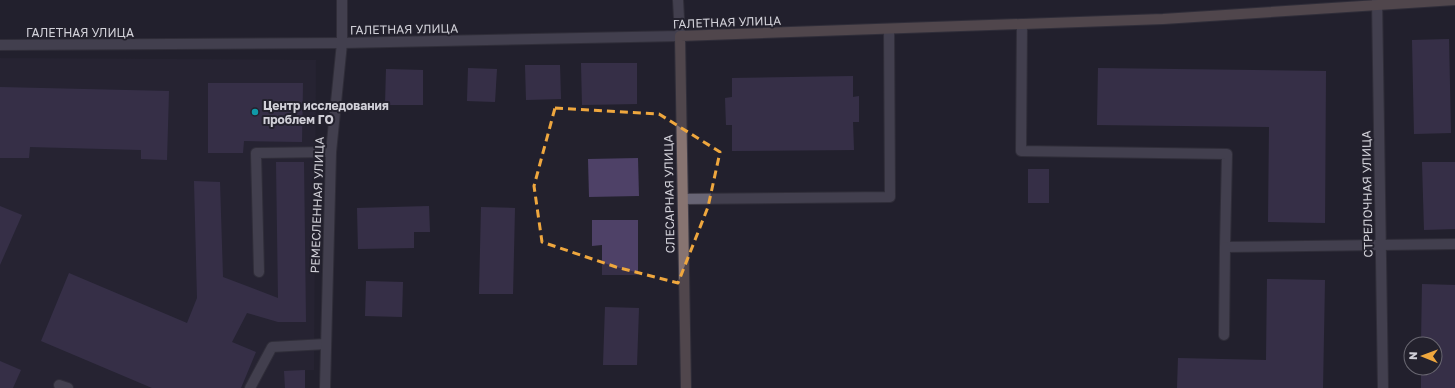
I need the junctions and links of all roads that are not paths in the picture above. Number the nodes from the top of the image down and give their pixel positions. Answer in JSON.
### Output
{"nodes":[{"id":1,"x":342,"y":0,"type":"edge"},
{"id":2,"x":678,"y":0,"type":"edge"},
{"id":3,"x":1455,"y":0,"type":"edge"},
{"id":4,"x":1377,"y":3,"type":"edge"},
{"id":5,"x":1022,"y":24,"type":"junction"},
{"id":6,"x":888,"y":29,"type":"junction"},
{"id":7,"x":680,"y":36,"type":"junction"},
{"id":8,"x":342,"y":43,"type":"junction"},
{"id":9,"x":0,"y":45,"type":"edge"},
{"id":10,"x":331,"y":152,"type":"junction"},
{"id":11,"x":682,"y":198,"type":"junction"},
{"id":12,"x":1455,"y":244,"type":"edge"},
{"id":13,"x":1380,"y":245,"type":"junction"},
{"id":14,"x":1225,"y":247,"type":"junction"},
{"id":15,"x":259,"y":272,"type":"dead end"},
{"id":16,"x":1224,"y":336,"type":"dead end"},
{"id":17,"x":326,"y":344,"type":"junction"},
{"id":18,"x":250,"y":388,"type":"edge"},
{"id":19,"x":325,"y":388,"type":"edge"},
{"id":20,"x":686,"y":388,"type":"edge"},
{"id":21,"x":1383,"y":388,"type":"edge"}],
"edges":[{"from":1,"to":8,"type":"street","name":"РЕМЕСЛЕННАЯ УЛИЦА"},
{"from":2,"to":7,"type":"street","name":"СЛЕСАРНАЯ УЛИЦА"},
{"from":3,"to":4,"type":"street","name":"ГАЛЕТНАЯ УЛИЦА"},
{"from":4,"to":5,"type":"street","name":"ГАЛЕТНАЯ УЛИЦА"},
{"from":4,"to":13,"type":"street","name":"СТРЕЛОЧНАЯ УЛИЦА"},
{"from":5,"to":6,"type":"street","name":"ГАЛЕТНАЯ УЛИЦА"},
{"from":5,"to":14,"type":"street"},
{"from":6,"to":7,"type":"street","name":"ГАЛЕТНАЯ УЛИЦА"},
{"from":6,"to":11,"type":"street"},
{"from":7,"to":8,"type":"street","name":"ГАЛЕТНАЯ УЛИЦА"},
{"from":7,"to":11,"type":"street","name":"СЛЕСАРНАЯ УЛИЦА"},
{"from":8,"to":9,"type":"street","name":"ГАЛЕТНАЯ УЛИЦА"},
{"from":8,"to":10,"type":"street","name":"РЕМЕСЛЕННАЯ УЛИЦА"},
{"from":10,"to":15,"type":"street"},
{"from":10,"to":17,"type":"street","name":"РЕМЕСЛЕННАЯ УЛИЦА"},
{"from":11,"to":20,"type":"street","name":"СЛЕСАРНАЯ УЛИЦА"},
{"from":12,"to":13,"type":"street"},
{"from":13,"to":14,"type":"street"},
{"from":13,"to":21,"type":"street","name":"СТРЕЛОЧНАЯ УЛИЦА"},
{"from":14,"to":16,"type":"street"},
{"from":17,"to":18,"type":"street"},
{"from":17,"to":19,"type":"street","name":"РЕМЕСЛЕННАЯ УЛИЦА"}]}
